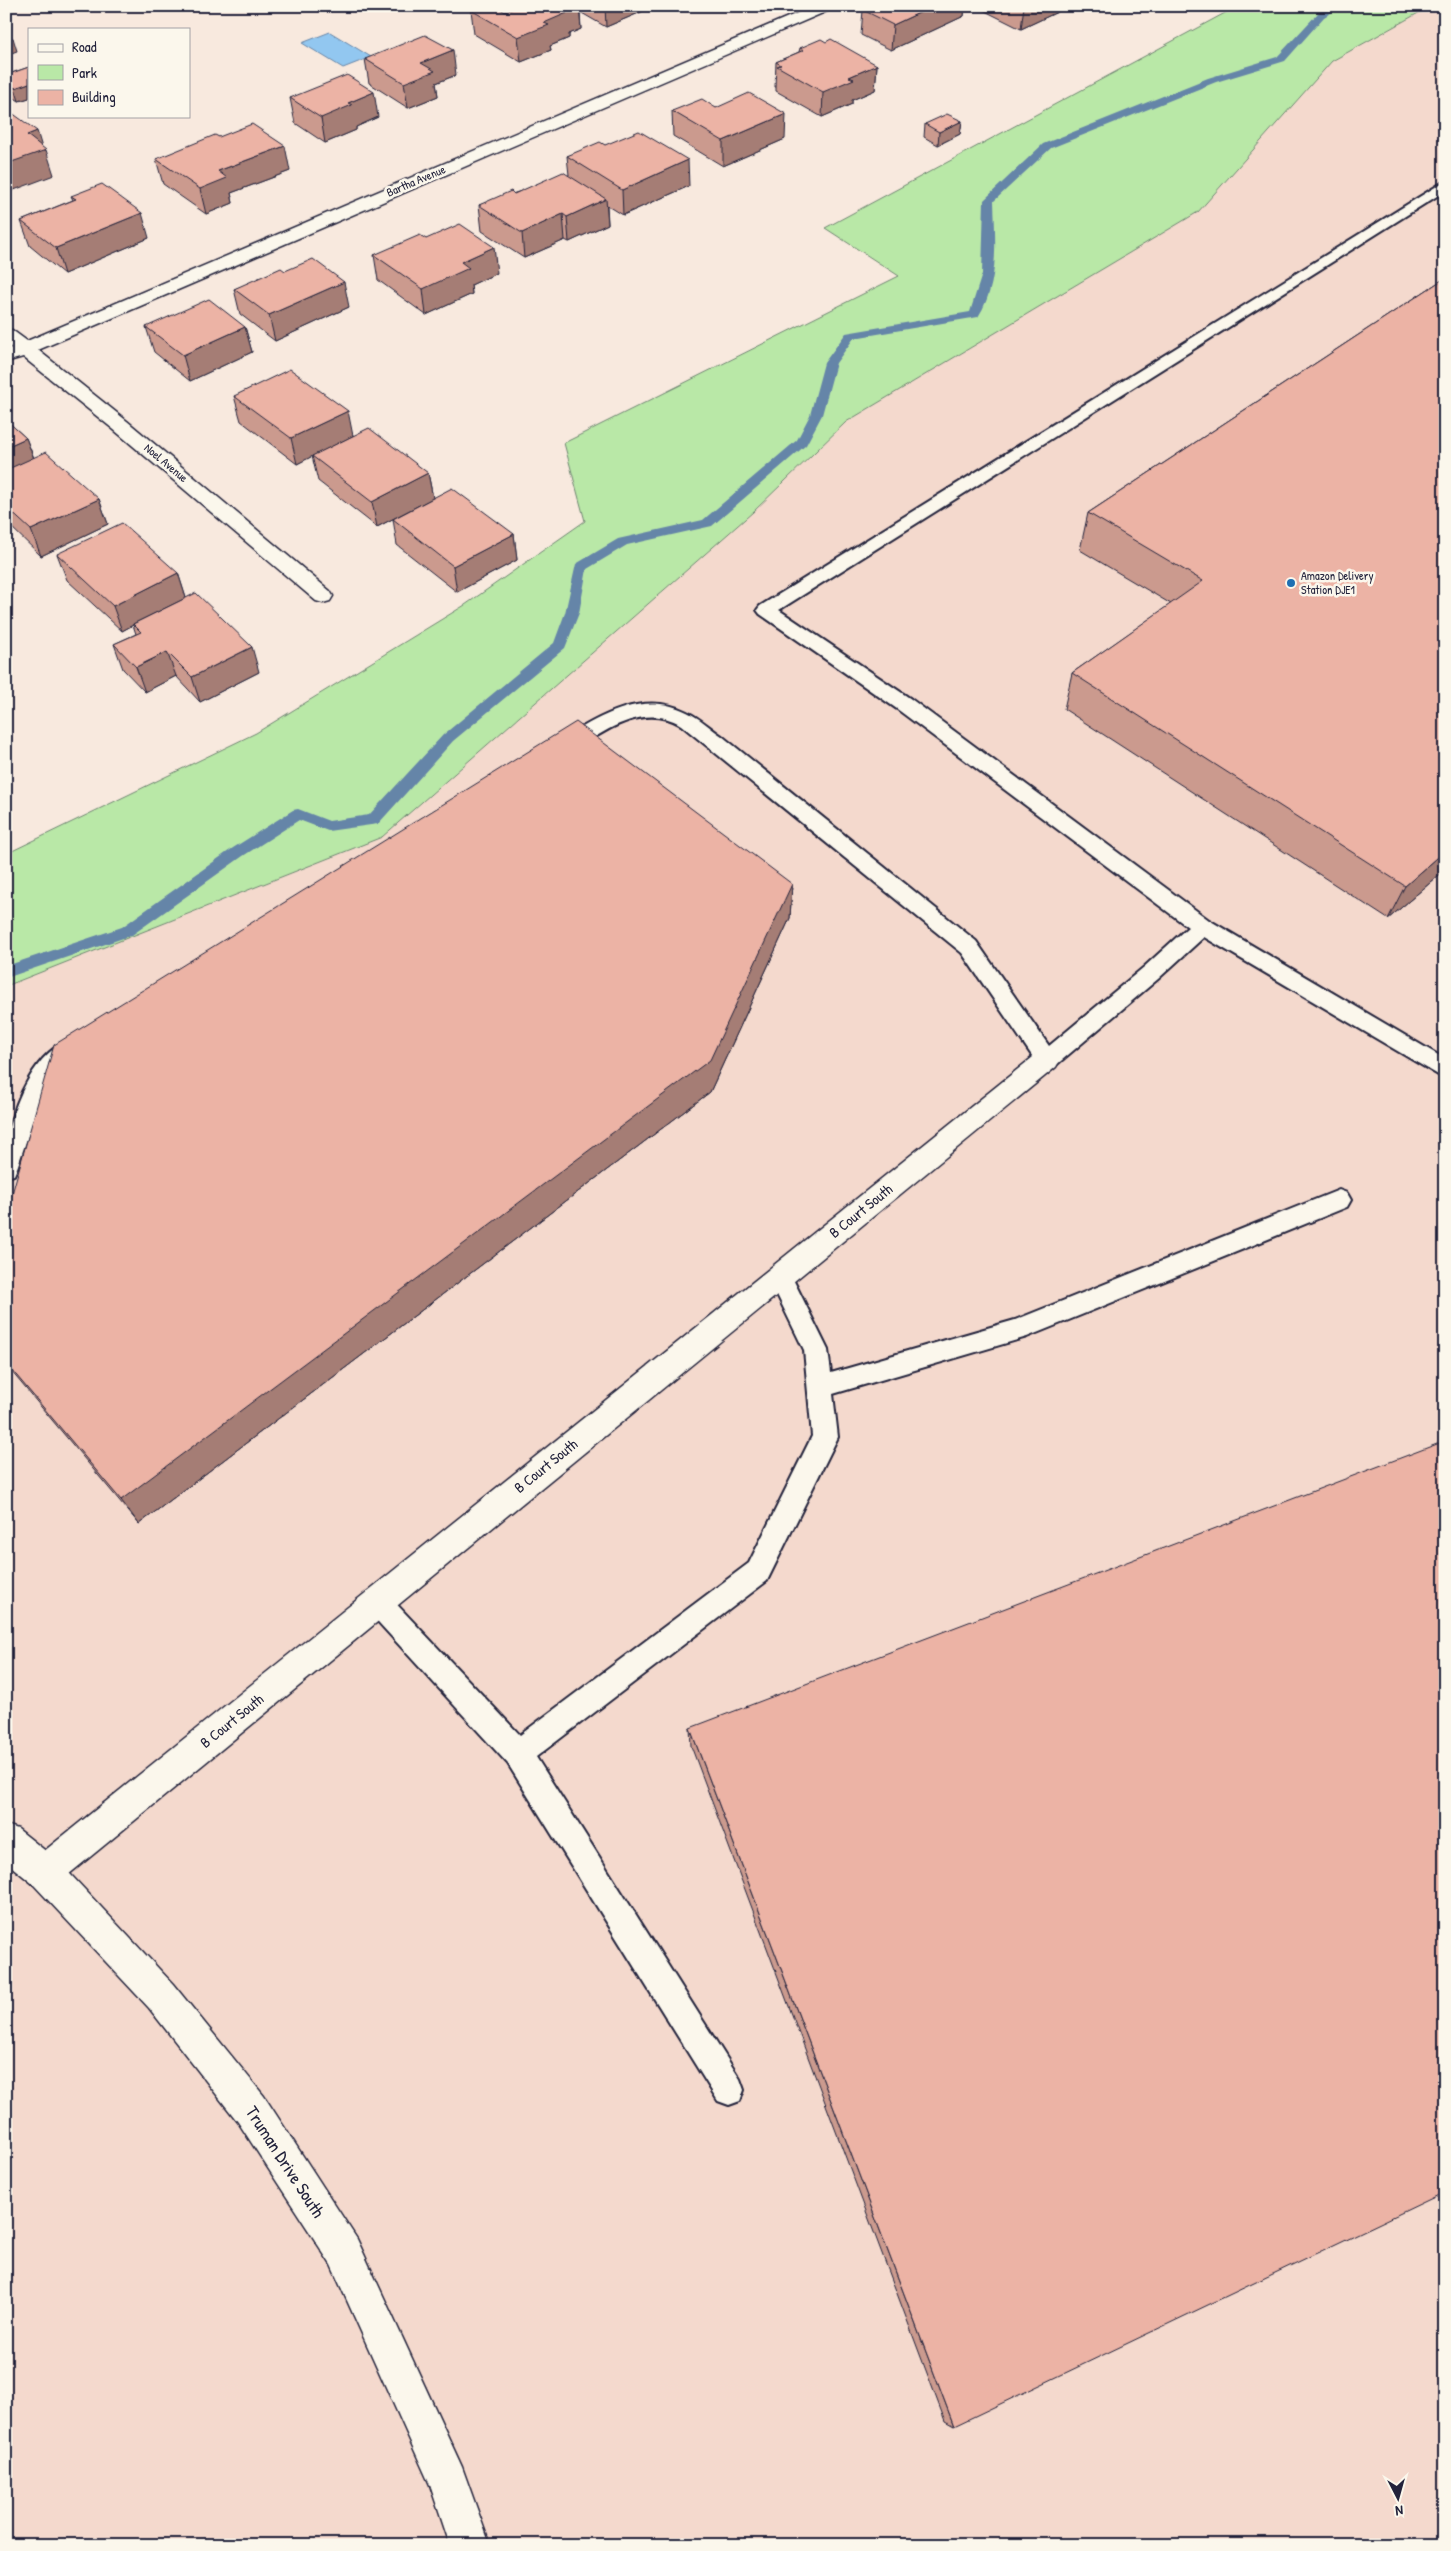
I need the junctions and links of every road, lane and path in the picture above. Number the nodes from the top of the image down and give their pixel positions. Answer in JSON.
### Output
{"nodes":[{"id":1,"x":827,"y":6,"type":"edge"},
{"id":2,"x":1445,"y":186,"type":"edge"},
{"id":3,"x":6,"y":334,"type":"edge"},
{"id":4,"x":24,"y":348,"type":"junction"},
{"id":5,"x":6,"y":357,"type":"edge"},
{"id":6,"x":323,"y":596,"type":"dead end"},
{"id":7,"x":544,"y":760,"type":"edge"},
{"id":8,"x":1202,"y":926,"type":"junction"},
{"id":9,"x":84,"y":1040,"type":"edge"},
{"id":10,"x":1047,"y":1060,"type":"junction"},
{"id":11,"x":1445,"y":1070,"type":"edge"},
{"id":12,"x":6,"y":1168,"type":"edge"},
{"id":13,"x":1339,"y":1200,"type":"dead end"},
{"id":14,"x":780,"y":1276,"type":"junction"},
{"id":15,"x":820,"y":1387,"type":"junction"},
{"id":16,"x":378,"y":1603,"type":"junction"},
{"id":17,"x":518,"y":1754,"type":"junction"},
{"id":18,"x":6,"y":1841,"type":"edge"},
{"id":19,"x":45,"y":1872,"type":"junction"},
{"id":20,"x":729,"y":2090,"type":"dead end"},
{"id":21,"x":470,"y":2545,"type":"edge"}],
"edges":[{"from":1,"to":4,"type":"street","name":"Bartha Avenue"},
{"from":2,"to":8,"type":"lane"},
{"from":3,"to":4,"type":"street","name":"Noel Avenue"},
{"from":4,"to":5,"type":"street","name":"Bartha Avenue"},
{"from":4,"to":6,"type":"street","name":"Noel Avenue"},
{"from":7,"to":10,"type":"lane"},
{"from":8,"to":10,"type":"lane"},
{"from":8,"to":11,"type":"lane"},
{"from":9,"to":12,"type":"lane"},
{"from":10,"to":14,"type":"street","name":"B Court South"},
{"from":13,"to":15,"type":"lane"},
{"from":14,"to":15,"type":"lane"},
{"from":14,"to":16,"type":"street","name":"B Court South"},
{"from":15,"to":17,"type":"lane"},
{"from":16,"to":17,"type":"lane"},
{"from":16,"to":19,"type":"street","name":"B Court South"},
{"from":17,"to":20,"type":"lane"},
{"from":18,"to":19,"type":"street","name":"Truman Drive South"},
{"from":19,"to":21,"type":"street","name":"Truman Drive South"}]}
